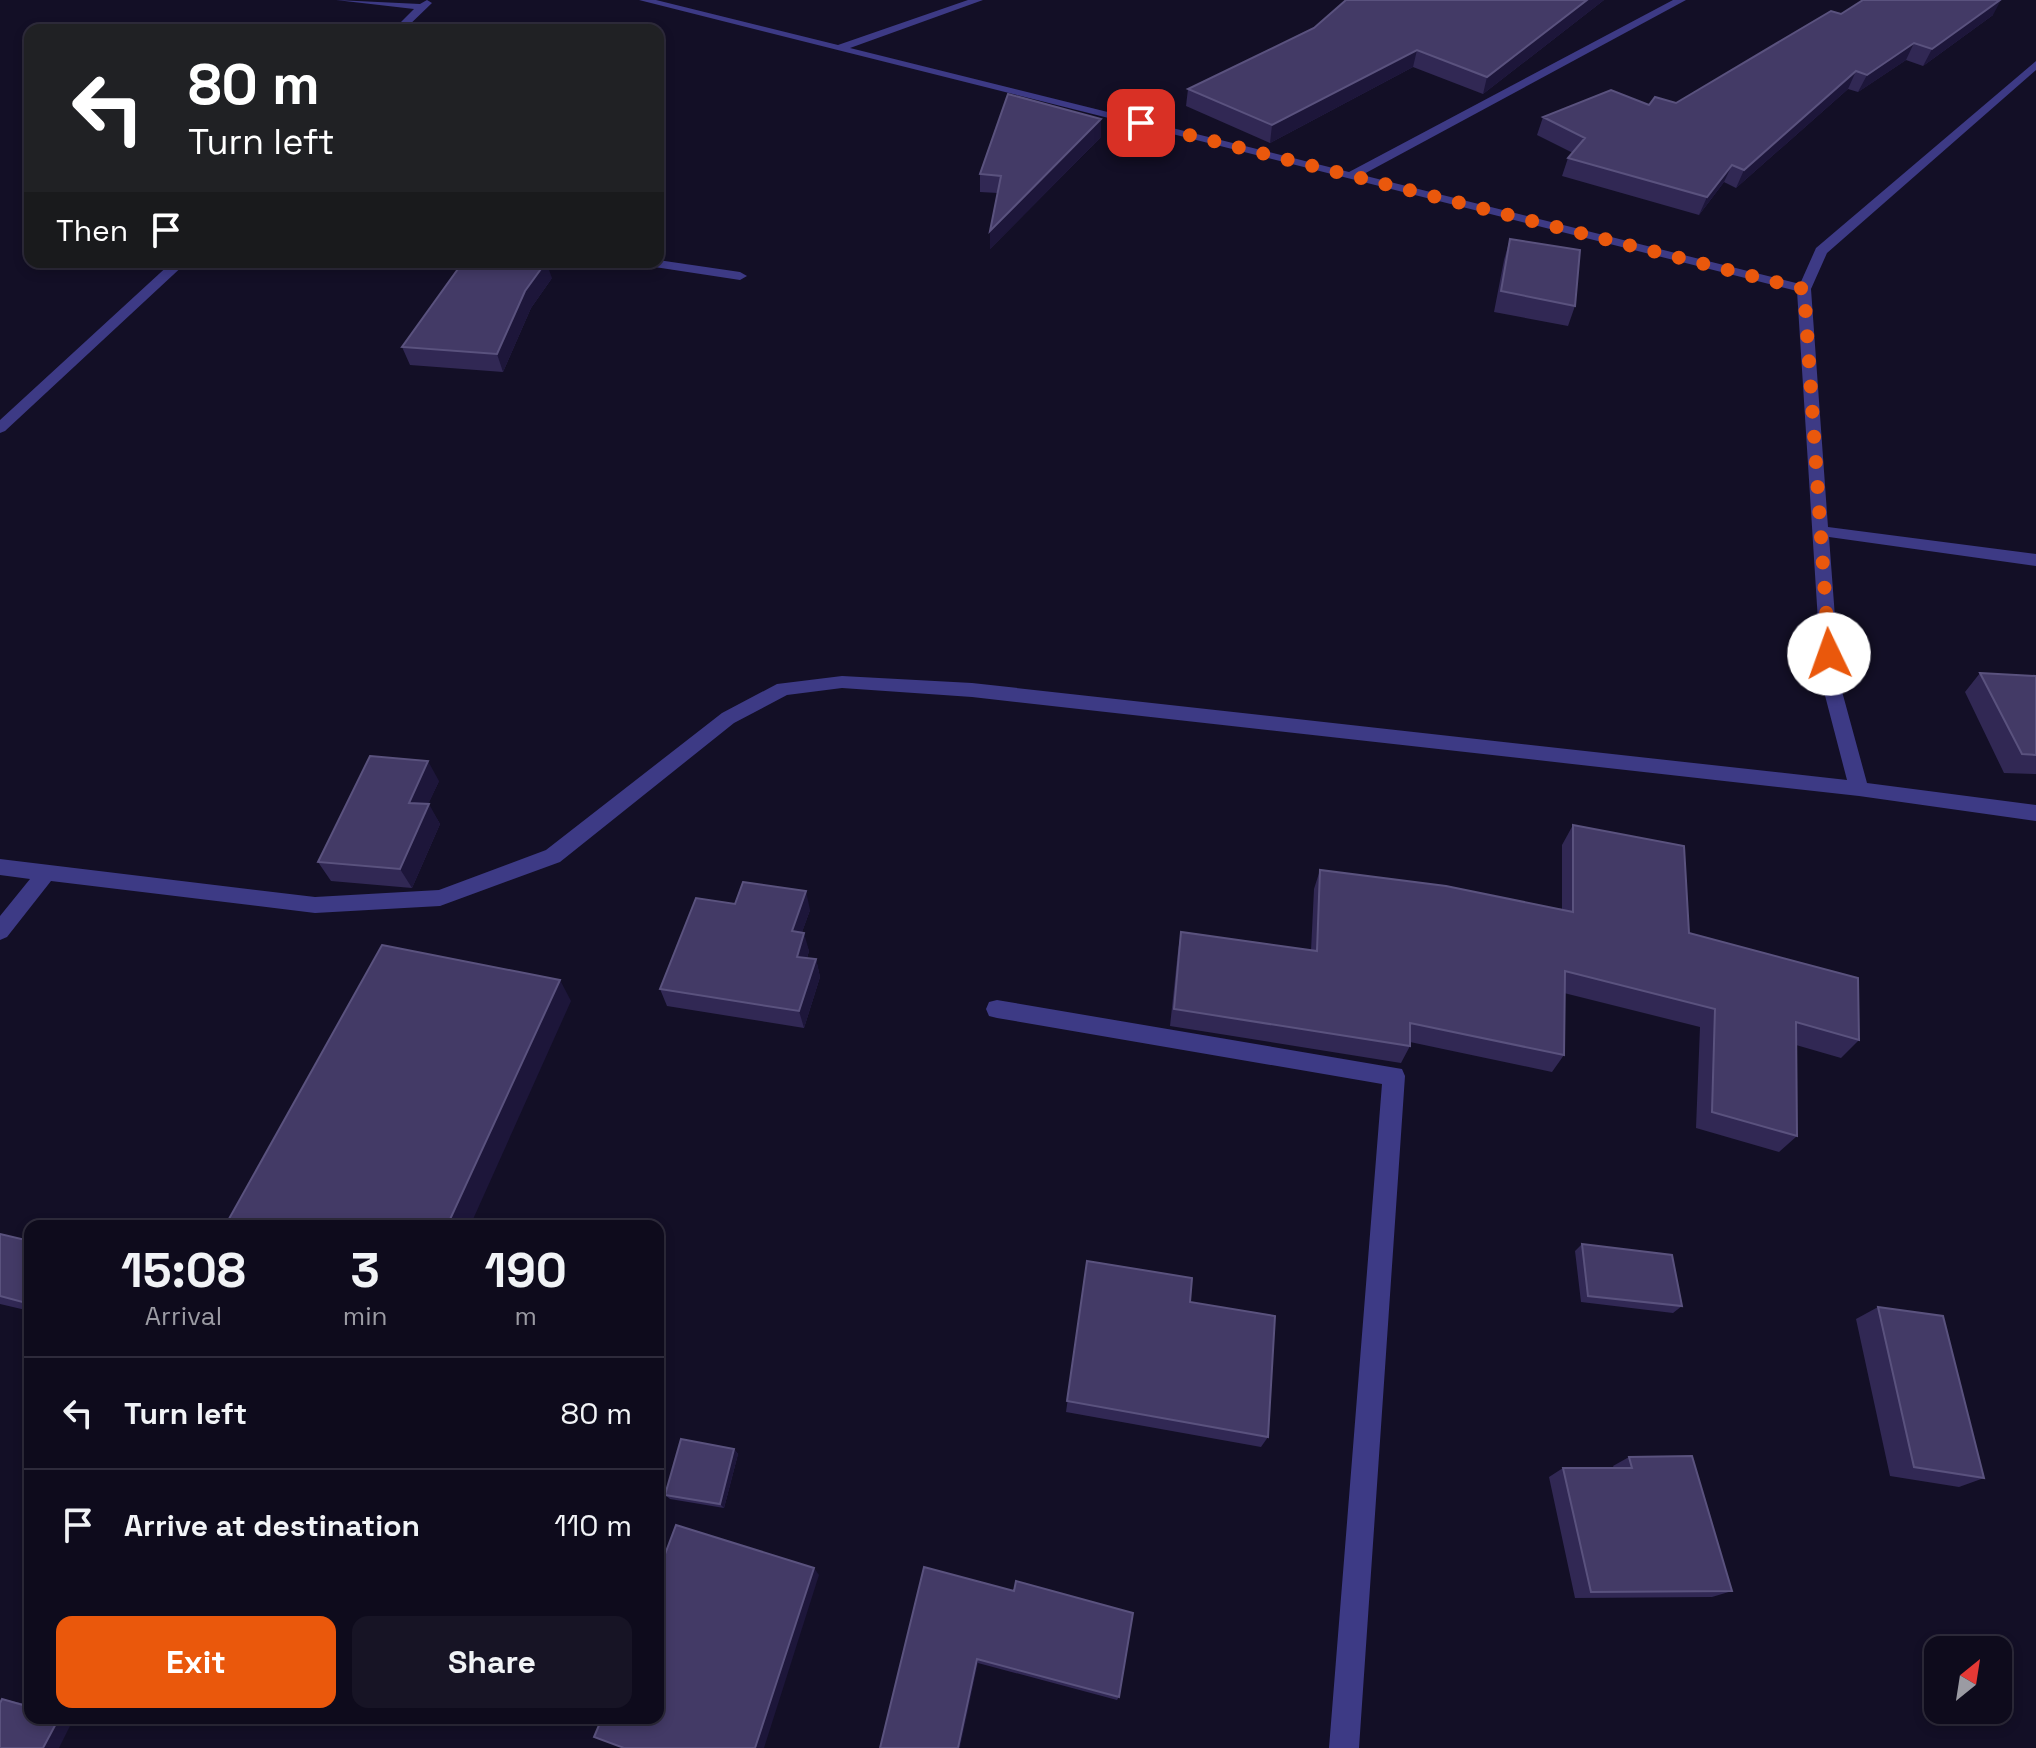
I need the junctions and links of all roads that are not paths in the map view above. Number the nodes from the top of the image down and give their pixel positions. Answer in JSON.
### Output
{"nodes":[{"id":1,"x":341,"y":0,"type":"edge"},
{"id":2,"x":644,"y":0,"type":"edge"},
{"id":3,"x":978,"y":0,"type":"edge"},
{"id":4,"x":1681,"y":0,"type":"edge"},
{"id":5,"x":426,"y":4,"type":"edge"},
{"id":6,"x":404,"y":24,"type":"edge"},
{"id":7,"x":840,"y":48,"type":"junction"},
{"id":8,"x":2036,"y":64,"type":"edge"},
{"id":9,"x":1351,"y":176,"type":"junction"},
{"id":10,"x":664,"y":264,"type":"edge"},
{"id":11,"x":173,"y":268,"type":"edge"},
{"id":12,"x":740,"y":276,"type":"dead end"},
{"id":13,"x":1804,"y":289,"type":"junction"},
{"id":14,"x":0,"y":428,"type":"edge"},
{"id":15,"x":1822,"y":531,"type":"junction"},
{"id":16,"x":2036,"y":560,"type":"edge"},
{"id":17,"x":1859,"y":789,"type":"junction"},
{"id":18,"x":2036,"y":813,"type":"edge"},
{"id":19,"x":0,"y":867,"type":"edge"},
{"id":20,"x":46,"y":873,"type":"junction"},
{"id":21,"x":0,"y":931,"type":"edge"},
{"id":22,"x":997,"y":1009,"type":"dead end"},
{"id":23,"x":1344,"y":1748,"type":"edge"}],
"edges":[{"from":1,"to":5,"type":"street"},
{"from":2,"to":7,"type":"street"},
{"from":3,"to":7,"type":"street"},
{"from":4,"to":9,"type":"street"},
{"from":5,"to":6,"type":"street"},
{"from":7,"to":9,"type":"street"},
{"from":8,"to":13,"type":"street"},
{"from":9,"to":13,"type":"street"},
{"from":10,"to":12,"type":"street"},
{"from":11,"to":14,"type":"street"},
{"from":13,"to":15,"type":"street"},
{"from":15,"to":16,"type":"street"},
{"from":15,"to":17,"type":"street"},
{"from":17,"to":18,"type":"street"},
{"from":17,"to":20,"type":"street"},
{"from":19,"to":20,"type":"street"},
{"from":20,"to":21,"type":"street"},
{"from":22,"to":23,"type":"street"}]}
